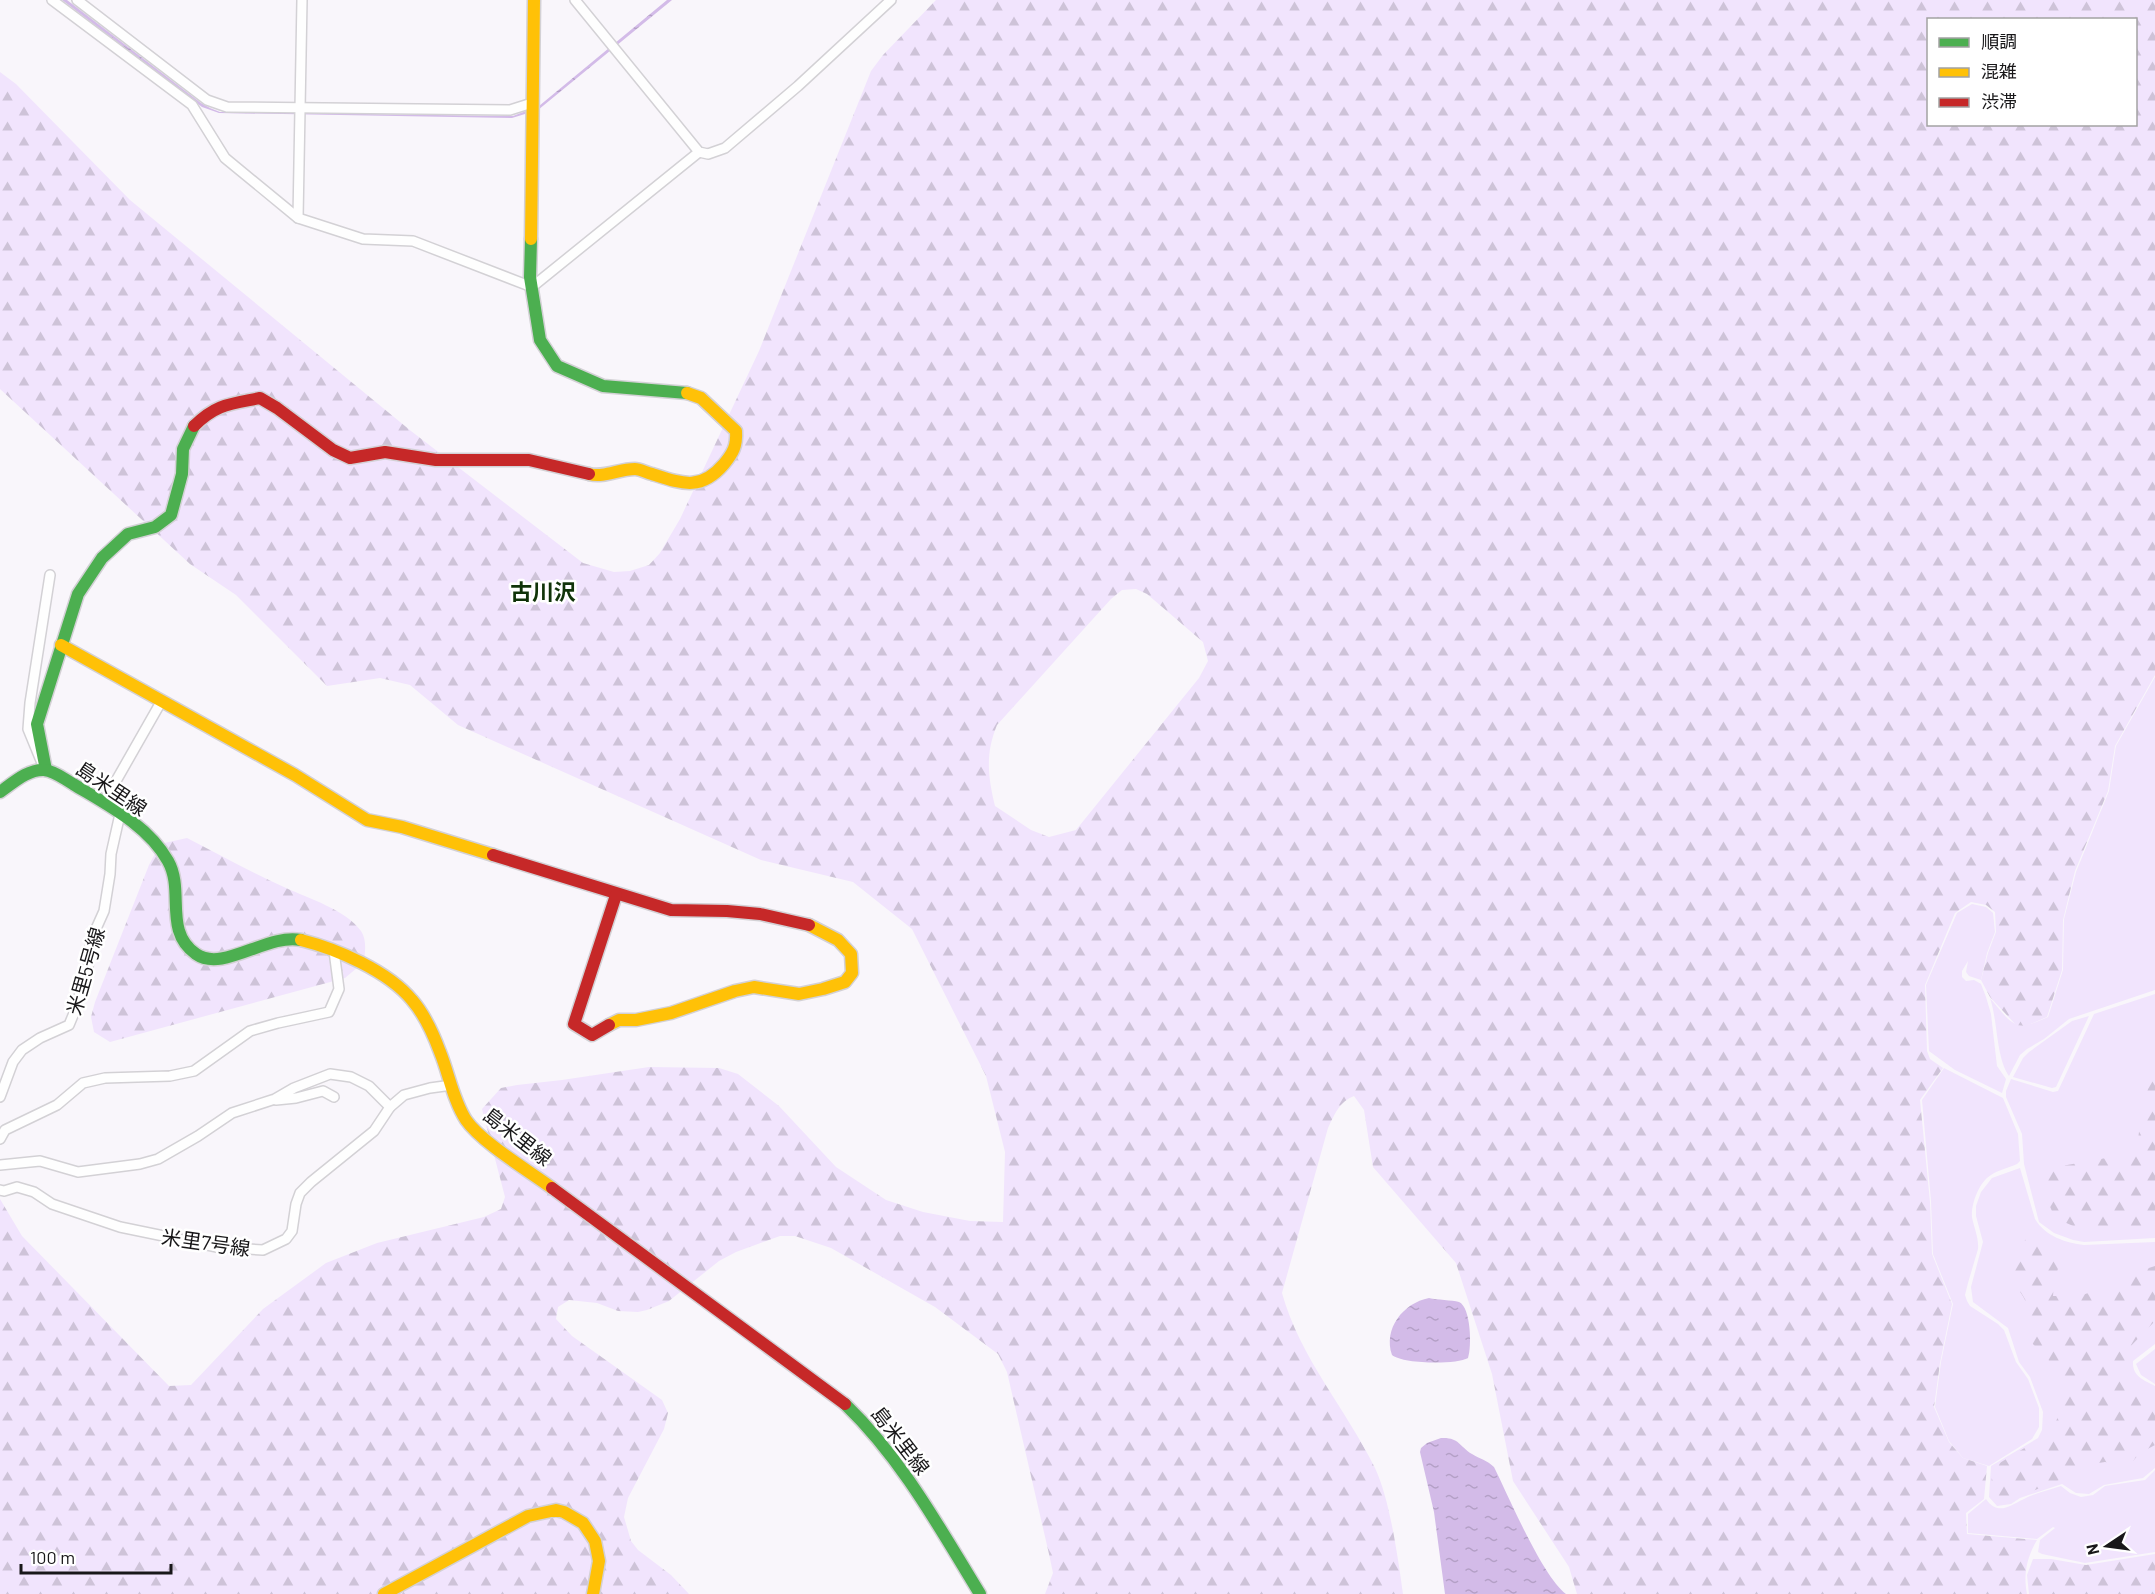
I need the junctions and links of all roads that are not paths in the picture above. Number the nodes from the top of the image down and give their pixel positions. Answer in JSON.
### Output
{"nodes":[{"id":1,"x":52,"y":0,"type":"edge"},
{"id":2,"x":77,"y":0,"type":"edge"},
{"id":3,"x":302,"y":0,"type":"edge"},
{"id":4,"x":534,"y":0,"type":"edge"},
{"id":5,"x":575,"y":0,"type":"edge"},
{"id":6,"x":891,"y":0,"type":"edge"},
{"id":7,"x":532,"y":103,"type":"junction"},
{"id":8,"x":300,"y":108,"type":"junction"},
{"id":9,"x":699,"y":152,"type":"junction"},
{"id":10,"x":298,"y":218,"type":"junction"},
{"id":11,"x":532,"y":287,"type":"junction"},
{"id":12,"x":50,"y":575,"type":"dead end"},
{"id":13,"x":61,"y":645,"type":"junction"},
{"id":14,"x":161,"y":702,"type":"junction"},
{"id":15,"x":46,"y":770,"type":"junction"},
{"id":16,"x":0,"y":792,"type":"edge"},
{"id":17,"x":104,"y":802,"type":"junction"},
{"id":18,"x":120,"y":814,"type":"junction"},
{"id":19,"x":616,"y":895,"type":"dead end"},
{"id":20,"x":334,"y":951,"type":"junction"},
{"id":21,"x":452,"y":1085,"type":"junction"},
{"id":22,"x":0,"y":1097,"type":"edge"},
{"id":23,"x":334,"y":1097,"type":"dead end"},
{"id":24,"x":272,"y":1100,"type":"junction"},
{"id":25,"x":390,"y":1107,"type":"junction"},
{"id":26,"x":0,"y":1139,"type":"edge"},
{"id":27,"x":1,"y":1162,"type":"edge"},
{"id":28,"x":0,"y":1190,"type":"edge"},
{"id":29,"x":384,"y":1594,"type":"edge"},
{"id":30,"x":592,"y":1594,"type":"edge"},
{"id":31,"x":980,"y":1594,"type":"edge"}],
"edges":[{"from":1,"to":10,"type":"street"},
{"from":2,"to":8,"type":"street"},
{"from":3,"to":8,"type":"street"},
{"from":4,"to":7,"type":"street"},
{"from":5,"to":9,"type":"street"},
{"from":6,"to":9,"type":"street"},
{"from":7,"to":8,"type":"street"},
{"from":7,"to":11,"type":"street"},
{"from":8,"to":10,"type":"street"},
{"from":9,"to":11,"type":"street"},
{"from":10,"to":11,"type":"street"},
{"from":11,"to":13,"type":"street"},
{"from":12,"to":15,"type":"street"},
{"from":13,"to":14,"type":"street"},
{"from":13,"to":15,"type":"street"},
{"from":14,"to":17,"type":"street"},
{"from":14,"to":19,"type":"street"},
{"from":15,"to":16,"type":"street","name":"島米里線"},
{"from":15,"to":17,"type":"street","name":"島米里線"},
{"from":17,"to":18,"type":"street","name":"島米里線"},
{"from":18,"to":20,"type":"street","name":"島米里線"},
{"from":18,"to":22,"type":"street","name":"米里5号線"},
{"from":20,"to":21,"type":"street","name":"島米里線"},
{"from":20,"to":26,"type":"street"},
{"from":21,"to":25,"type":"street","name":"米里7号線"},
{"from":21,"to":31,"type":"street","name":"島米里線"},
{"from":23,"to":24,"type":"street"},
{"from":24,"to":25,"type":"street"},
{"from":24,"to":27,"type":"street"},
{"from":25,"to":28,"type":"street","name":"米里7号線"},
{"from":29,"to":30,"type":"street"}]}
